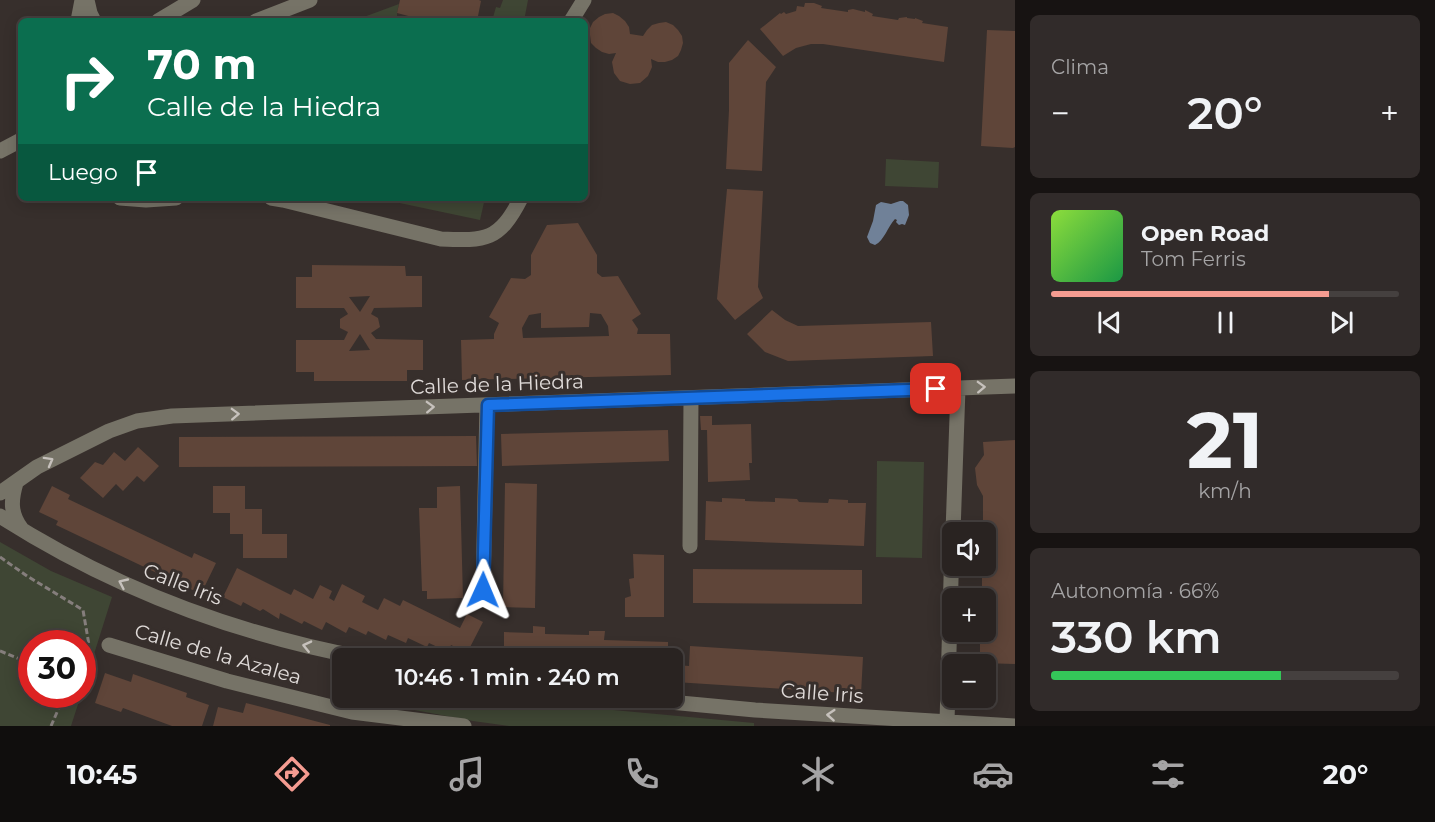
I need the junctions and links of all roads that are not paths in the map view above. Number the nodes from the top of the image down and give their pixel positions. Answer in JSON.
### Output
{"nodes":[{"id":1,"x":82,"y":0,"type":"edge"},
{"id":2,"x":87,"y":0,"type":"edge"},
{"id":3,"x":193,"y":0,"type":"edge"},
{"id":4,"x":310,"y":0,"type":"edge"},
{"id":5,"x":584,"y":0,"type":"edge"},
{"id":6,"x":79,"y":18,"type":"edge"},
{"id":7,"x":92,"y":18,"type":"edge"},
{"id":8,"x":164,"y":18,"type":"edge"},
{"id":9,"x":264,"y":18,"type":"edge"},
{"id":10,"x":573,"y":18,"type":"edge"},
{"id":11,"x":18,"y":142,"type":"edge"},
{"id":12,"x":0,"y":152,"type":"edge"},
{"id":13,"x":287,"y":201,"type":"edge"},
{"id":14,"x":519,"y":201,"type":"edge"},
{"id":15,"x":1015,"y":386,"type":"edge"},
{"id":16,"x":958,"y":388,"type":"junction"},
{"id":17,"x":691,"y":398,"type":"junction"},
{"id":18,"x":488,"y":405,"type":"junction"},
{"id":19,"x":16,"y":483,"type":"junction"},
{"id":20,"x":0,"y":493,"type":"edge"},
{"id":21,"x":0,"y":516,"type":"edge"},
{"id":22,"x":953,"y":522,"type":"edge"},
{"id":23,"x":23,"y":531,"type":"junction"},
{"id":24,"x":690,"y":546,"type":"dead end"},
{"id":25,"x":951,"y":576,"type":"edge"},
{"id":26,"x":483,"y":590,"type":"dead end"},
{"id":27,"x":108,"y":645,"type":"dead end"},
{"id":28,"x":332,"y":651,"type":"edge"},
{"id":29,"x":683,"y":703,"type":"edge"},
{"id":30,"x":350,"y":719,"type":"edge"},
{"id":31,"x":947,"y":722,"type":"junction"},
{"id":32,"x":464,"y":726,"type":"edge"},
{"id":33,"x":1015,"y":726,"type":"edge"}],
"edges":[{"from":1,"to":6,"type":"street"},
{"from":2,"to":7,"type":"street"},
{"from":3,"to":8,"type":"street"},
{"from":4,"to":9,"type":"street"},
{"from":5,"to":10,"type":"street"},
{"from":11,"to":12,"type":"street"},
{"from":13,"to":14,"type":"street"},
{"from":16,"to":15,"type":"street","name":"Calle de la Hiedra","one_way":true},
{"from":16,"to":17,"type":"street","name":"Calle de la Hiedra"},
{"from":16,"to":22,"type":"street"},
{"from":17,"to":18,"type":"street","name":"Calle de la Hiedra"},
{"from":17,"to":24,"type":"street"},
{"from":19,"to":18,"type":"street","name":"Calle de la Hiedra","one_way":true},
{"from":18,"to":26,"type":"street"},
{"from":19,"to":20,"type":"street","name":"Calle de la Hiedra"},
{"from":19,"to":23,"type":"street"},
{"from":21,"to":23,"type":"street","name":"Calle Iris"},
{"from":28,"to":23,"type":"street","name":"Calle Iris","one_way":true},
{"from":25,"to":31,"type":"street"},
{"from":27,"to":30,"type":"street","name":"Calle de la Azalea"},
{"from":31,"to":29,"type":"street","name":"Calle Iris","one_way":true},
{"from":30,"to":32,"type":"street","name":"Calle de la Azalea"},
{"from":31,"to":33,"type":"street","name":"Calle Iris"}]}
